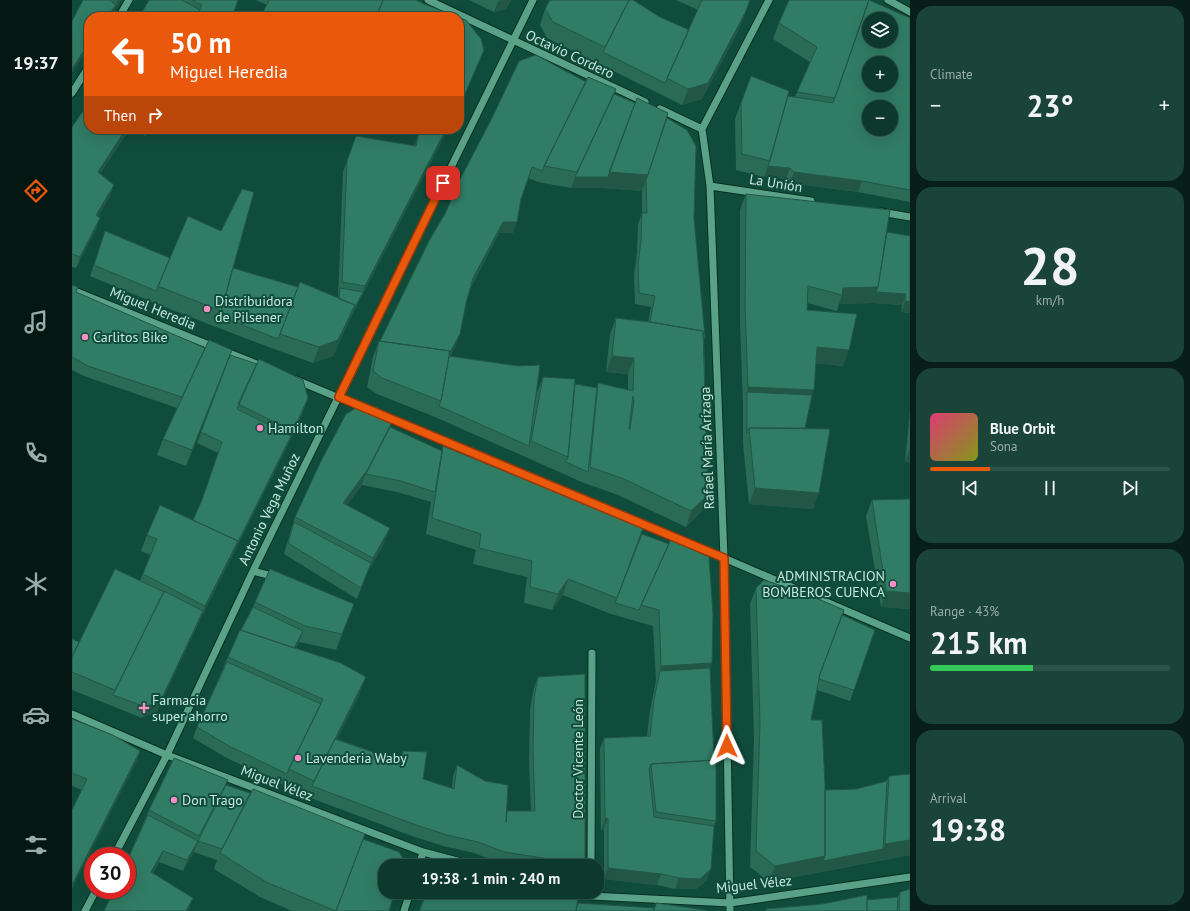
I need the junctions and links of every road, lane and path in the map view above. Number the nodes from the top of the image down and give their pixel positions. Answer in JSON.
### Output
{"nodes":[{"id":1,"x":129,"y":0,"type":"edge"},
{"id":2,"x":428,"y":0,"type":"edge"},
{"id":3,"x":533,"y":0,"type":"edge"},
{"id":4,"x":769,"y":0,"type":"edge"},
{"id":5,"x":888,"y":0,"type":"edge"},
{"id":6,"x":122,"y":12,"type":"edge"},
{"id":7,"x":453,"y":12,"type":"edge"},
{"id":8,"x":910,"y":12,"type":"edge"},
{"id":9,"x":464,"y":17,"type":"edge"},
{"id":10,"x":513,"y":41,"type":"junction"},
{"id":11,"x":84,"y":74,"type":"edge"},
{"id":12,"x":72,"y":93,"type":"edge"},
{"id":13,"x":702,"y":129,"type":"junction"},
{"id":14,"x":710,"y":186,"type":"junction"},
{"id":15,"x":818,"y":202,"type":"edge"},
{"id":16,"x":872,"y":211,"type":"edge"},
{"id":17,"x":910,"y":217,"type":"edge"},
{"id":18,"x":72,"y":290,"type":"edge"},
{"id":19,"x":272,"y":370,"type":"edge"},
{"id":20,"x":287,"y":376,"type":"edge"},
{"id":21,"x":339,"y":397,"type":"junction"},
{"id":22,"x":724,"y":558,"type":"junction"},
{"id":23,"x":253,"y":571,"type":"junction"},
{"id":24,"x":281,"y":579,"type":"edge"},
{"id":25,"x":910,"y":638,"type":"edge"},
{"id":26,"x":592,"y":653,"type":"dead end"},
{"id":27,"x":72,"y":714,"type":"edge"},
{"id":28,"x":167,"y":755,"type":"junction"},
{"id":29,"x":119,"y":847,"type":"edge"},
{"id":30,"x":423,"y":852,"type":"junction"},
{"id":31,"x":421,"y":859,"type":"edge"},
{"id":32,"x":450,"y":859,"type":"edge"},
{"id":33,"x":591,"y":859,"type":"edge"},
{"id":34,"x":910,"y":877,"type":"edge"},
{"id":35,"x":604,"y":895,"type":"edge"},
{"id":36,"x":91,"y":899,"type":"edge"},
{"id":37,"x":408,"y":899,"type":"edge"},
{"id":38,"x":730,"y":903,"type":"junction"},
{"id":39,"x":85,"y":911,"type":"edge"},
{"id":40,"x":404,"y":911,"type":"edge"},
{"id":41,"x":730,"y":911,"type":"edge"}],
"edges":[{"from":1,"to":6,"type":"street"},
{"from":2,"to":7,"type":"street","name":"Octavio Cordero"},
{"from":3,"to":10,"type":"street","name":"Antonio Vega Muñoz"},
{"from":4,"to":13,"type":"street"},
{"from":5,"to":8,"type":"street"},
{"from":9,"to":10,"type":"street","name":"Octavio Cordero"},
{"from":10,"to":13,"type":"street","name":"Octavio Cordero"},
{"from":10,"to":21,"type":"street","name":"Antonio Vega Muñoz"},
{"from":11,"to":12,"type":"street"},
{"from":13,"to":14,"type":"street","name":"Rafael María Arízaga"},
{"from":14,"to":15,"type":"street","name":"La Unión"},
{"from":14,"to":22,"type":"street","name":"Rafael María Arízaga"},
{"from":16,"to":17,"type":"street"},
{"from":18,"to":19,"type":"street","name":"Miguel Heredia"},
{"from":20,"to":21,"type":"street"},
{"from":21,"to":22,"type":"street"},
{"from":21,"to":23,"type":"street","name":"Antonio Vega Muñoz"},
{"from":22,"to":25,"type":"street"},
{"from":22,"to":38,"type":"street","name":"Rafael María Arízaga"},
{"from":23,"to":24,"type":"street"},
{"from":23,"to":28,"type":"street","name":"Antonio Vega Muñoz"},
{"from":26,"to":33,"type":"street","name":"Doctor Vicente León"},
{"from":27,"to":28,"type":"street","name":"Miguel Vélez"},
{"from":28,"to":29,"type":"street","name":"Antonio Vega Muñoz"},
{"from":28,"to":30,"type":"street","name":"Miguel Vélez"},
{"from":30,"to":31,"type":"street"},
{"from":30,"to":32,"type":"street","name":"Miguel Vélez"},
{"from":34,"to":38,"type":"street","name":"Miguel Vélez"},
{"from":35,"to":38,"type":"street","name":"Miguel Vélez"},
{"from":36,"to":39,"type":"street"},
{"from":37,"to":40,"type":"street"},
{"from":38,"to":41,"type":"street","name":"Rafael María Arízaga"}]}
